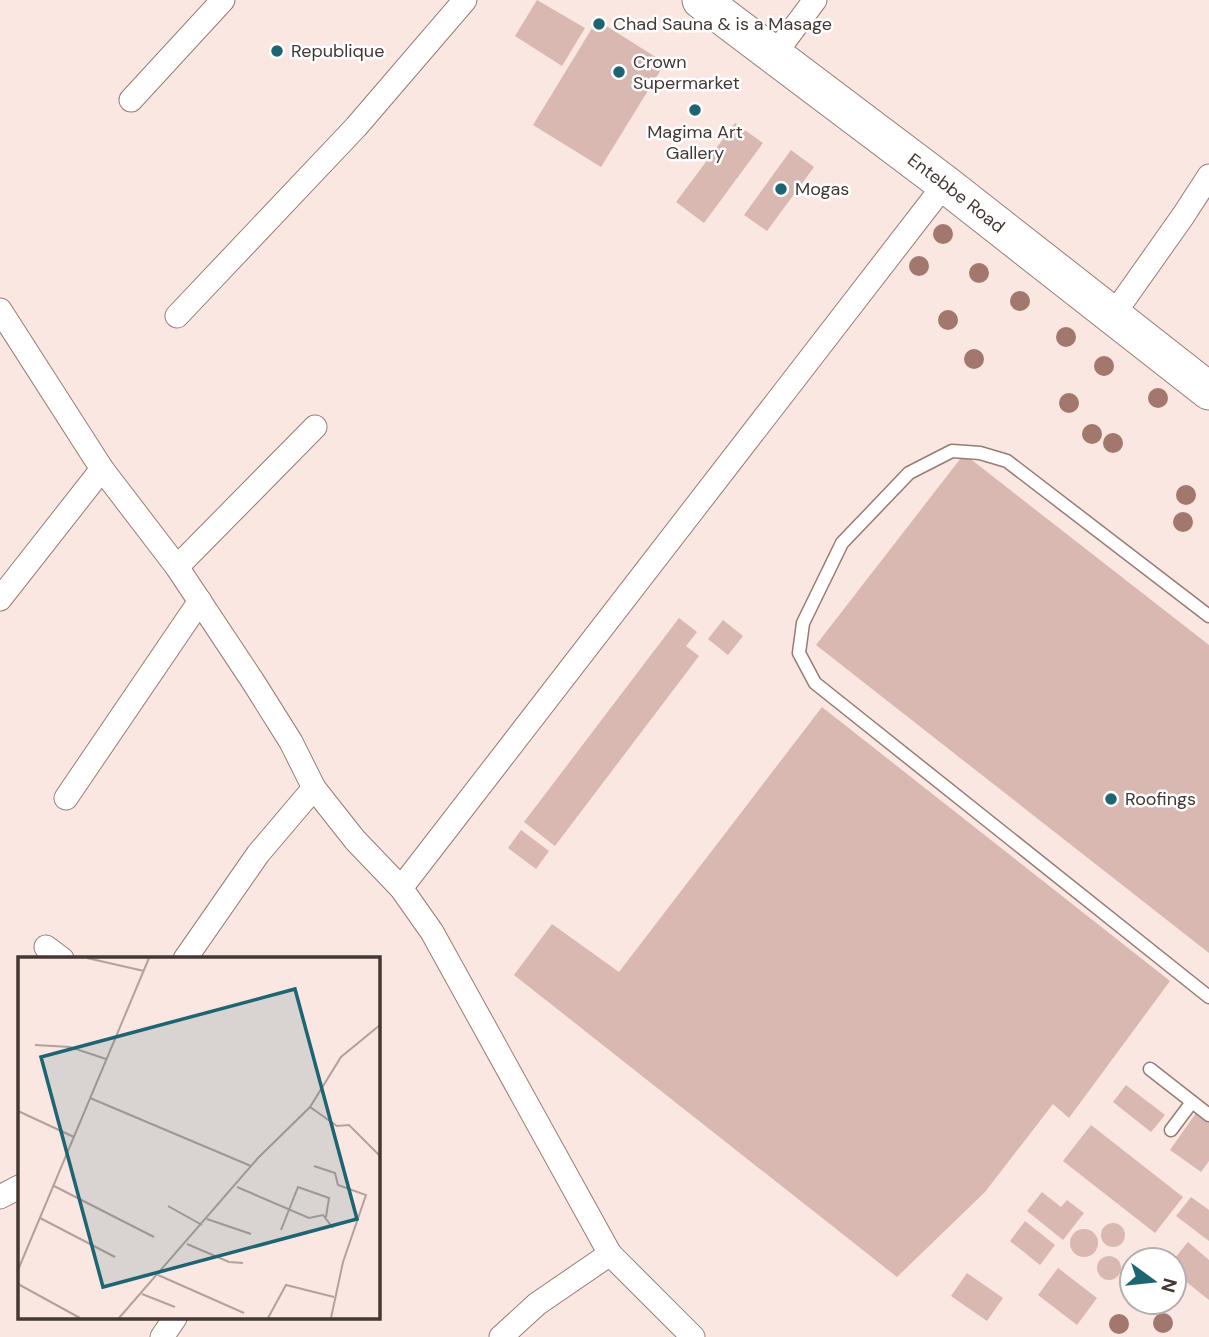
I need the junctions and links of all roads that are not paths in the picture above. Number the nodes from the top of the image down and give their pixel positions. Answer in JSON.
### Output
{"nodes":[{"id":1,"x":223,"y":0,"type":"edge"},
{"id":2,"x":465,"y":0,"type":"edge"},
{"id":3,"x":701,"y":0,"type":"edge"},
{"id":4,"x":814,"y":0,"type":"edge"},
{"id":5,"x":774,"y":55,"type":"junction"},
{"id":6,"x":131,"y":100,"type":"dead end"},
{"id":7,"x":1209,"y":176,"type":"edge"},
{"id":8,"x":945,"y":184,"type":"junction"},
{"id":9,"x":0,"y":310,"type":"edge"},
{"id":10,"x":1113,"y":315,"type":"junction"},
{"id":11,"x":177,"y":316,"type":"dead end"},
{"id":12,"x":1209,"y":391,"type":"edge"},
{"id":13,"x":314,"y":427,"type":"dead end"},
{"id":14,"x":102,"y":469,"type":"junction"},
{"id":15,"x":177,"y":567,"type":"junction"},
{"id":16,"x":0,"y":599,"type":"edge"},
{"id":17,"x":200,"y":601,"type":"junction"},
{"id":18,"x":1209,"y":616,"type":"edge"},
{"id":19,"x":314,"y":788,"type":"junction"},
{"id":20,"x":66,"y":798,"type":"dead end"},
{"id":21,"x":401,"y":888,"type":"junction"},
{"id":22,"x":186,"y":957,"type":"edge"},
{"id":23,"x":1209,"y":996,"type":"edge"},
{"id":24,"x":1150,"y":1069,"type":"dead end"},
{"id":25,"x":1192,"y":1102,"type":"junction"},
{"id":26,"x":1209,"y":1115,"type":"edge"},
{"id":27,"x":1171,"y":1130,"type":"dead end"},
{"id":28,"x":18,"y":1188,"type":"edge"},
{"id":29,"x":0,"y":1197,"type":"edge"},
{"id":30,"x":610,"y":1254,"type":"junction"},
{"id":31,"x":174,"y":1320,"type":"edge"},
{"id":32,"x":162,"y":1337,"type":"edge"},
{"id":33,"x":502,"y":1337,"type":"edge"},
{"id":34,"x":693,"y":1337,"type":"edge"}],
"edges":[{"from":1,"to":6,"type":"street"},
{"from":2,"to":11,"type":"street"},
{"from":3,"to":5,"type":"main road","name":"Entebbe Road"},
{"from":4,"to":5,"type":"street"},
{"from":5,"to":8,"type":"main road","name":"Entebbe Road"},
{"from":7,"to":10,"type":"street"},
{"from":8,"to":10,"type":"main road","name":"Entebbe Road"},
{"from":8,"to":21,"type":"street"},
{"from":9,"to":14,"type":"street"},
{"from":10,"to":12,"type":"main road","name":"Entebbe Road"},
{"from":13,"to":15,"type":"street"},
{"from":14,"to":15,"type":"street"},
{"from":14,"to":16,"type":"street"},
{"from":15,"to":17,"type":"street"},
{"from":17,"to":19,"type":"street"},
{"from":17,"to":20,"type":"street"},
{"from":18,"to":23,"type":"lane"},
{"from":19,"to":21,"type":"street"},
{"from":19,"to":22,"type":"street"},
{"from":21,"to":30,"type":"street"},
{"from":24,"to":25,"type":"lane"},
{"from":25,"to":26,"type":"lane"},
{"from":25,"to":27,"type":"lane"},
{"from":28,"to":29,"type":"street"},
{"from":30,"to":33,"type":"street"},
{"from":30,"to":34,"type":"street"},
{"from":31,"to":32,"type":"street"}]}
